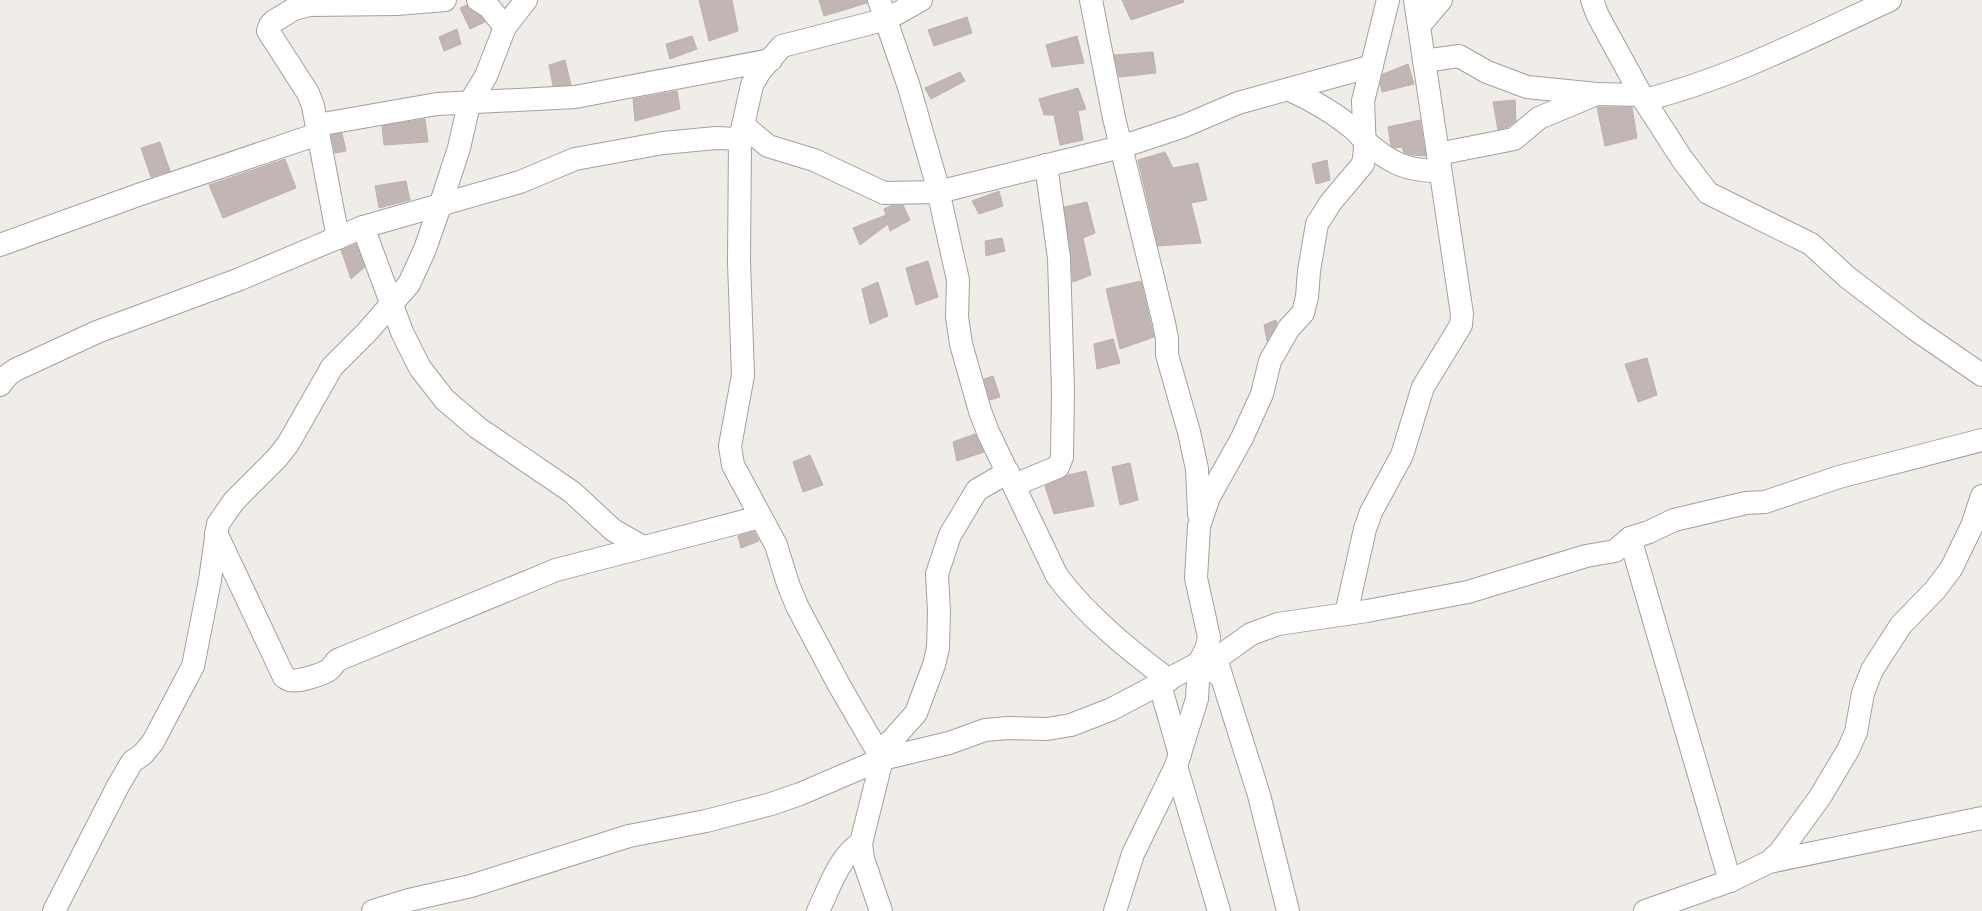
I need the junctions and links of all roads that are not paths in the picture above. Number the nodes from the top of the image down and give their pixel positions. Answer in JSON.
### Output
{"nodes":[{"id":1,"x":445,"y":0,"type":"edge"},
{"id":2,"x":478,"y":0,"type":"edge"},
{"id":3,"x":526,"y":0,"type":"edge"},
{"id":4,"x":920,"y":0,"type":"edge"},
{"id":5,"x":1091,"y":0,"type":"edge"},
{"id":6,"x":1388,"y":0,"type":"edge"},
{"id":7,"x":1415,"y":0,"type":"edge"},
{"id":8,"x":1441,"y":0,"type":"edge"},
{"id":9,"x":1592,"y":0,"type":"edge"},
{"id":10,"x":1890,"y":0,"type":"edge"},
{"id":11,"x":883,"y":10,"type":"edge"},
{"id":12,"x":1419,"y":26,"type":"junction"},
{"id":13,"x":505,"y":27,"type":"junction"},
{"id":14,"x":772,"y":60,"type":"junction"},
{"id":15,"x":1424,"y":61,"type":"junction"},
{"id":16,"x":1372,"y":66,"type":"junction"},
{"id":17,"x":1290,"y":90,"type":"junction"},
{"id":18,"x":1597,"y":94,"type":"junction"},
{"id":19,"x":1642,"y":98,"type":"junction"},
{"id":20,"x":469,"y":104,"type":"junction"},
{"id":21,"x":318,"y":130,"type":"junction"},
{"id":22,"x":742,"y":132,"type":"junction"},
{"id":23,"x":1365,"y":140,"type":"junction"},
{"id":24,"x":1121,"y":147,"type":"junction"},
{"id":25,"x":1439,"y":162,"type":"junction"},
{"id":26,"x":1046,"y":165,"type":"junction"},
{"id":27,"x":938,"y":192,"type":"junction"},
{"id":28,"x":440,"y":206,"type":"junction"},
{"id":29,"x":363,"y":228,"type":"junction"},
{"id":30,"x":338,"y":238,"type":"junction"},
{"id":31,"x":0,"y":245,"type":"edge"},
{"id":32,"x":391,"y":305,"type":"junction"},
{"id":33,"x":1982,"y":375,"type":"edge"},
{"id":34,"x":0,"y":385,"type":"edge"},
{"id":35,"x":1982,"y":440,"type":"edge"},
{"id":36,"x":1011,"y":478,"type":"junction"},
{"id":37,"x":1982,"y":496,"type":"edge"},
{"id":38,"x":760,"y":517,"type":"junction"},
{"id":39,"x":1199,"y":526,"type":"junction"},
{"id":40,"x":216,"y":533,"type":"junction"},
{"id":41,"x":1630,"y":538,"type":"junction"},
{"id":42,"x":642,"y":548,"type":"junction"},
{"id":43,"x":1346,"y":614,"type":"junction"},
{"id":44,"x":1212,"y":666,"type":"junction"},
{"id":45,"x":1164,"y":683,"type":"junction"},
{"id":46,"x":880,"y":756,"type":"junction"},
{"id":47,"x":1178,"y":760,"type":"junction"},
{"id":48,"x":1982,"y":818,"type":"edge"},
{"id":49,"x":861,"y":843,"type":"junction"},
{"id":50,"x":1769,"y":862,"type":"junction"},
{"id":51,"x":1730,"y":881,"type":"junction"},
{"id":52,"x":54,"y":911,"type":"edge"},
{"id":53,"x":373,"y":911,"type":"edge"},
{"id":54,"x":818,"y":911,"type":"edge"},
{"id":55,"x":881,"y":911,"type":"edge"},
{"id":56,"x":1115,"y":911,"type":"edge"},
{"id":57,"x":1219,"y":911,"type":"edge"},
{"id":58,"x":1288,"y":911,"type":"edge"},
{"id":59,"x":1645,"y":911,"type":"edge"}],
"edges":[{"from":1,"to":21,"type":"street"},
{"from":2,"to":13,"type":"street"},
{"from":3,"to":13,"type":"street"},
{"from":4,"to":11,"type":"street"},
{"from":5,"to":24,"type":"street"},
{"from":6,"to":16,"type":"street"},
{"from":7,"to":12,"type":"street"},
{"from":8,"to":12,"type":"street"},
{"from":9,"to":19,"type":"street"},
{"from":10,"to":19,"type":"street"},
{"from":11,"to":14,"type":"street"},
{"from":11,"to":27,"type":"street"},
{"from":12,"to":15,"type":"street"},
{"from":13,"to":20,"type":"street"},
{"from":14,"to":20,"type":"street"},
{"from":14,"to":22,"type":"street"},
{"from":15,"to":18,"type":"street"},
{"from":15,"to":25,"type":"street"},
{"from":16,"to":17,"type":"street"},
{"from":16,"to":23,"type":"street"},
{"from":17,"to":23,"type":"street"},
{"from":17,"to":24,"type":"street"},
{"from":18,"to":19,"type":"street"},
{"from":18,"to":25,"type":"street"},
{"from":19,"to":33,"type":"street"},
{"from":20,"to":21,"type":"street"},
{"from":20,"to":28,"type":"street"},
{"from":21,"to":30,"type":"street"},
{"from":21,"to":31,"type":"street"},
{"from":22,"to":27,"type":"street"},
{"from":22,"to":28,"type":"street"},
{"from":22,"to":38,"type":"street"},
{"from":23,"to":25,"type":"street"},
{"from":23,"to":39,"type":"street"},
{"from":24,"to":26,"type":"street"},
{"from":24,"to":39,"type":"street"},
{"from":25,"to":43,"type":"street"},
{"from":26,"to":27,"type":"street"},
{"from":26,"to":36,"type":"street"},
{"from":27,"to":36,"type":"street"},
{"from":28,"to":29,"type":"street"},
{"from":28,"to":32,"type":"street"},
{"from":29,"to":30,"type":"street"},
{"from":29,"to":32,"type":"street"},
{"from":30,"to":34,"type":"street"},
{"from":32,"to":40,"type":"street"},
{"from":32,"to":42,"type":"street"},
{"from":35,"to":41,"type":"street"},
{"from":36,"to":45,"type":"street"},
{"from":36,"to":46,"type":"street"},
{"from":37,"to":50,"type":"street"},
{"from":38,"to":42,"type":"street"},
{"from":38,"to":46,"type":"street"},
{"from":39,"to":44,"type":"street"},
{"from":40,"to":42,"type":"street"},
{"from":40,"to":52,"type":"street"},
{"from":41,"to":43,"type":"street"},
{"from":41,"to":51,"type":"street"},
{"from":43,"to":44,"type":"street"},
{"from":44,"to":45,"type":"street"},
{"from":44,"to":47,"type":"street"},
{"from":44,"to":58,"type":"street"},
{"from":45,"to":46,"type":"street"},
{"from":45,"to":47,"type":"street"},
{"from":46,"to":49,"type":"street"},
{"from":46,"to":53,"type":"street"},
{"from":47,"to":56,"type":"street"},
{"from":47,"to":57,"type":"street"},
{"from":48,"to":50,"type":"street"},
{"from":49,"to":54,"type":"street"},
{"from":49,"to":55,"type":"street"},
{"from":50,"to":51,"type":"street"},
{"from":51,"to":59,"type":"street"}]}
